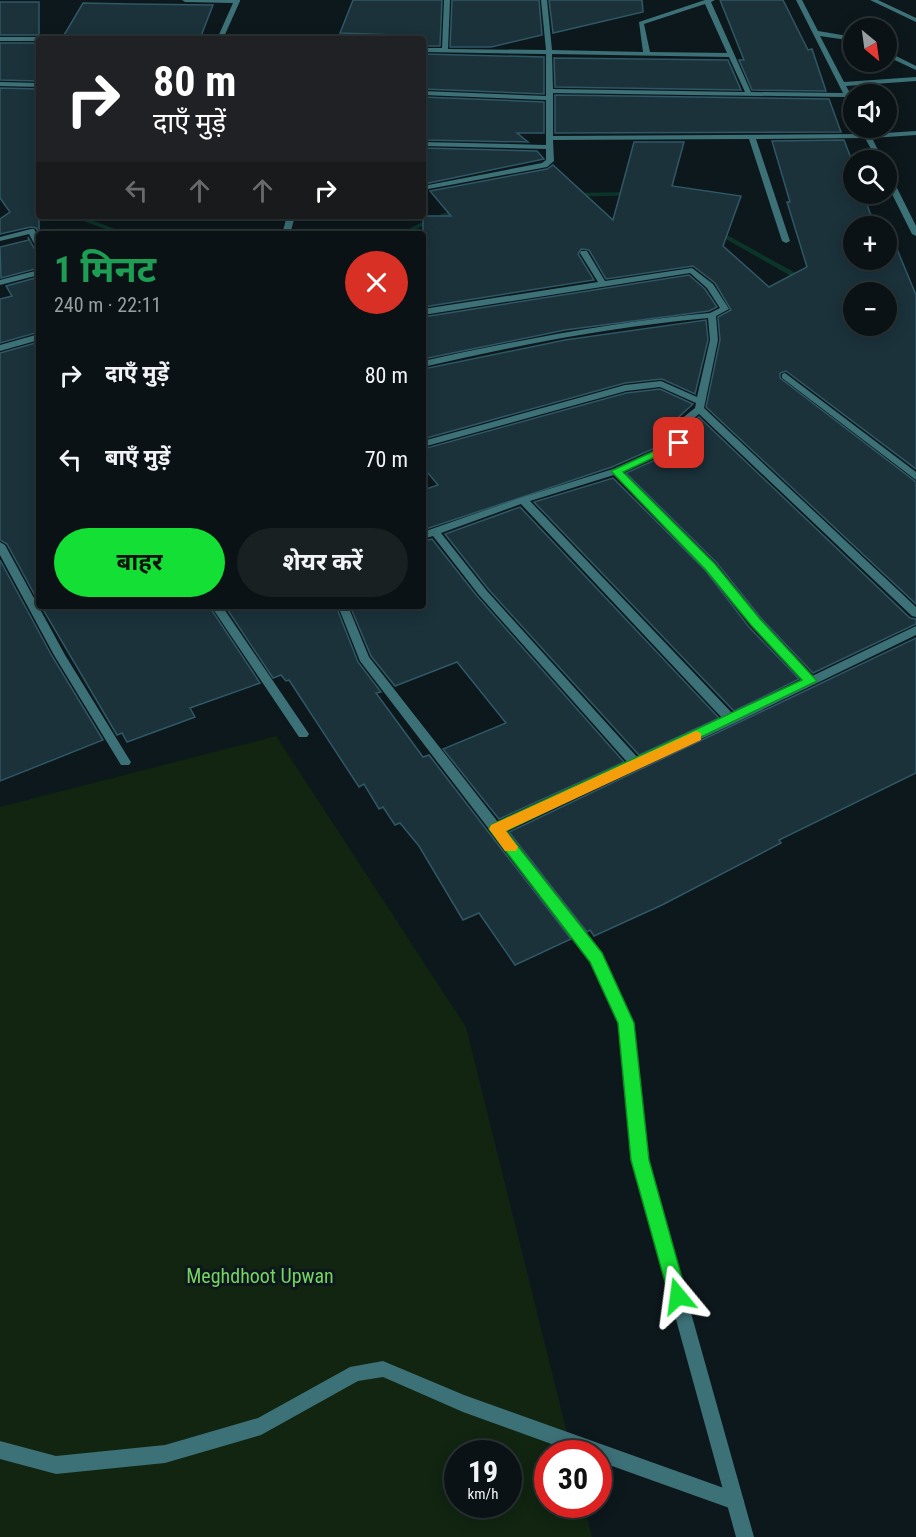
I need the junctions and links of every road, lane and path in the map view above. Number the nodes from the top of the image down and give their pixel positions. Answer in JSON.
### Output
{"nodes":[{"id":1,"x":185,"y":0,"type":"edge"},
{"id":2,"x":237,"y":0,"type":"edge"},
{"id":3,"x":447,"y":0,"type":"edge"},
{"id":4,"x":544,"y":0,"type":"edge"},
{"id":5,"x":710,"y":0,"type":"edge"},
{"id":6,"x":799,"y":0,"type":"edge"},
{"id":7,"x":873,"y":0,"type":"edge"},
{"id":8,"x":916,"y":20,"type":"edge"},
{"id":9,"x":816,"y":33,"type":"junction"},
{"id":10,"x":221,"y":36,"type":"edge"},
{"id":11,"x":843,"y":37,"type":"edge"},
{"id":12,"x":0,"y":39,"type":"edge"},
{"id":13,"x":36,"y":39,"type":"edge"},
{"id":14,"x":426,"y":50,"type":"edge"},
{"id":15,"x":445,"y":51,"type":"junction"},
{"id":16,"x":549,"y":52,"type":"junction"},
{"id":17,"x":647,"y":54,"type":"junction"},
{"id":18,"x":734,"y":55,"type":"junction"},
{"id":19,"x":897,"y":59,"type":"edge"},
{"id":20,"x":916,"y":68,"type":"edge"},
{"id":21,"x":916,"y":79,"type":"edge"},
{"id":22,"x":0,"y":84,"type":"edge"},
{"id":23,"x":841,"y":84,"type":"junction"},
{"id":24,"x":36,"y":85,"type":"edge"},
{"id":25,"x":843,"y":88,"type":"edge"},
{"id":26,"x":426,"y":93,"type":"edge"},
{"id":27,"x":749,"y":94,"type":"junction"},
{"id":28,"x":549,"y":95,"type":"junction"},
{"id":29,"x":843,"y":95,"type":"edge"},
{"id":30,"x":916,"y":133,"type":"edge"},
{"id":31,"x":897,"y":134,"type":"edge"},
{"id":32,"x":752,"y":136,"type":"junction"},
{"id":33,"x":843,"y":136,"type":"edge"},
{"id":34,"x":550,"y":138,"type":"junction"},
{"id":35,"x":426,"y":144,"type":"edge"},
{"id":36,"x":550,"y":147,"type":"junction"},
{"id":37,"x":426,"y":187,"type":"edge"},
{"id":38,"x":897,"y":196,"type":"edge"},
{"id":39,"x":916,"y":234,"type":"edge"},
{"id":40,"x":0,"y":239,"type":"edge"},
{"id":41,"x":36,"y":240,"type":"edge"},
{"id":42,"x":786,"y":241,"type":"dead end"},
{"id":43,"x":584,"y":253,"type":"dead end"},
{"id":44,"x":36,"y":273,"type":"edge"},
{"id":45,"x":602,"y":282,"type":"junction"},
{"id":46,"x":0,"y":283,"type":"edge"},
{"id":47,"x":426,"y":311,"type":"edge"},
{"id":48,"x":712,"y":315,"type":"junction"},
{"id":49,"x":36,"y":338,"type":"edge"},
{"id":50,"x":0,"y":348,"type":"edge"},
{"id":51,"x":426,"y":363,"type":"edge"},
{"id":52,"x":785,"y":376,"type":"dead end"},
{"id":53,"x":699,"y":406,"type":"junction"},
{"id":54,"x":426,"y":443,"type":"edge"},
{"id":55,"x":616,"y":471,"type":"junction"},
{"id":56,"x":916,"y":477,"type":"edge"},
{"id":57,"x":523,"y":500,"type":"junction"},
{"id":58,"x":429,"y":534,"type":"edge"},
{"id":59,"x":0,"y":545,"type":"edge"},
{"id":60,"x":218,"y":609,"type":"edge"},
{"id":61,"x":344,"y":609,"type":"edge"},
{"id":62,"x":916,"y":613,"type":"edge"},
{"id":63,"x":916,"y":630,"type":"edge"},
{"id":64,"x":810,"y":681,"type":"junction"},
{"id":65,"x":731,"y":720,"type":"junction"},
{"id":66,"x":303,"y":734,"type":"dead end"},
{"id":67,"x":125,"y":762,"type":"dead end"},
{"id":68,"x":636,"y":764,"type":"junction"},
{"id":69,"x":496,"y":829,"type":"junction"},
{"id":70,"x":0,"y":1450,"type":"edge"},
{"id":71,"x":735,"y":1500,"type":"junction"},
{"id":72,"x":745,"y":1537,"type":"edge"}],
"edges":[{"from":1,"to":2,"type":"street"},
{"from":2,"to":10,"type":"street"},
{"from":3,"to":15,"type":"street"},
{"from":4,"to":16,"type":"street"},
{"from":5,"to":17,"type":"street"},
{"from":5,"to":18,"type":"street"},
{"from":6,"to":9,"type":"street"},
{"from":7,"to":8,"type":"street"},
{"from":9,"to":11,"type":"street"},
{"from":9,"to":23,"type":"street"},
{"from":12,"to":13,"type":"street"},
{"from":14,"to":15,"type":"street"},
{"from":15,"to":16,"type":"street"},
{"from":16,"to":17,"type":"street"},
{"from":16,"to":28,"type":"street"},
{"from":17,"to":18,"type":"street"},
{"from":18,"to":27,"type":"street"},
{"from":19,"to":20,"type":"street"},
{"from":21,"to":23,"type":"street"},
{"from":22,"to":24,"type":"street"},
{"from":23,"to":25,"type":"street"},
{"from":26,"to":28,"type":"street"},
{"from":27,"to":28,"type":"street"},
{"from":27,"to":29,"type":"street"},
{"from":28,"to":34,"type":"street"},
{"from":30,"to":31,"type":"street"},
{"from":32,"to":33,"type":"street"},
{"from":32,"to":34,"type":"street"},
{"from":32,"to":42,"type":"street"},
{"from":34,"to":36,"type":"street"},
{"from":35,"to":36,"type":"street"},
{"from":36,"to":37,"type":"street"},
{"from":38,"to":39,"type":"street"},
{"from":40,"to":41,"type":"street"},
{"from":43,"to":45,"type":"street"},
{"from":44,"to":46,"type":"street"},
{"from":45,"to":47,"type":"street"},
{"from":45,"to":48,"type":"street"},
{"from":48,"to":51,"type":"street"},
{"from":48,"to":53,"type":"street"},
{"from":49,"to":50,"type":"street"},
{"from":52,"to":56,"type":"street"},
{"from":53,"to":54,"type":"street"},
{"from":53,"to":55,"type":"street"},
{"from":53,"to":62,"type":"street"},
{"from":55,"to":57,"type":"street"},
{"from":55,"to":64,"type":"street"},
{"from":57,"to":58,"type":"street"},
{"from":57,"to":65,"type":"street"},
{"from":58,"to":68,"type":"street"},
{"from":59,"to":67,"type":"street"},
{"from":60,"to":66,"type":"street"},
{"from":61,"to":69,"type":"street"},
{"from":63,"to":64,"type":"street"},
{"from":64,"to":65,"type":"street"},
{"from":65,"to":68,"type":"street"},
{"from":68,"to":69,"type":"street"},
{"from":69,"to":71,"type":"street"},
{"from":70,"to":71,"type":"street"},
{"from":71,"to":72,"type":"street"}]}
